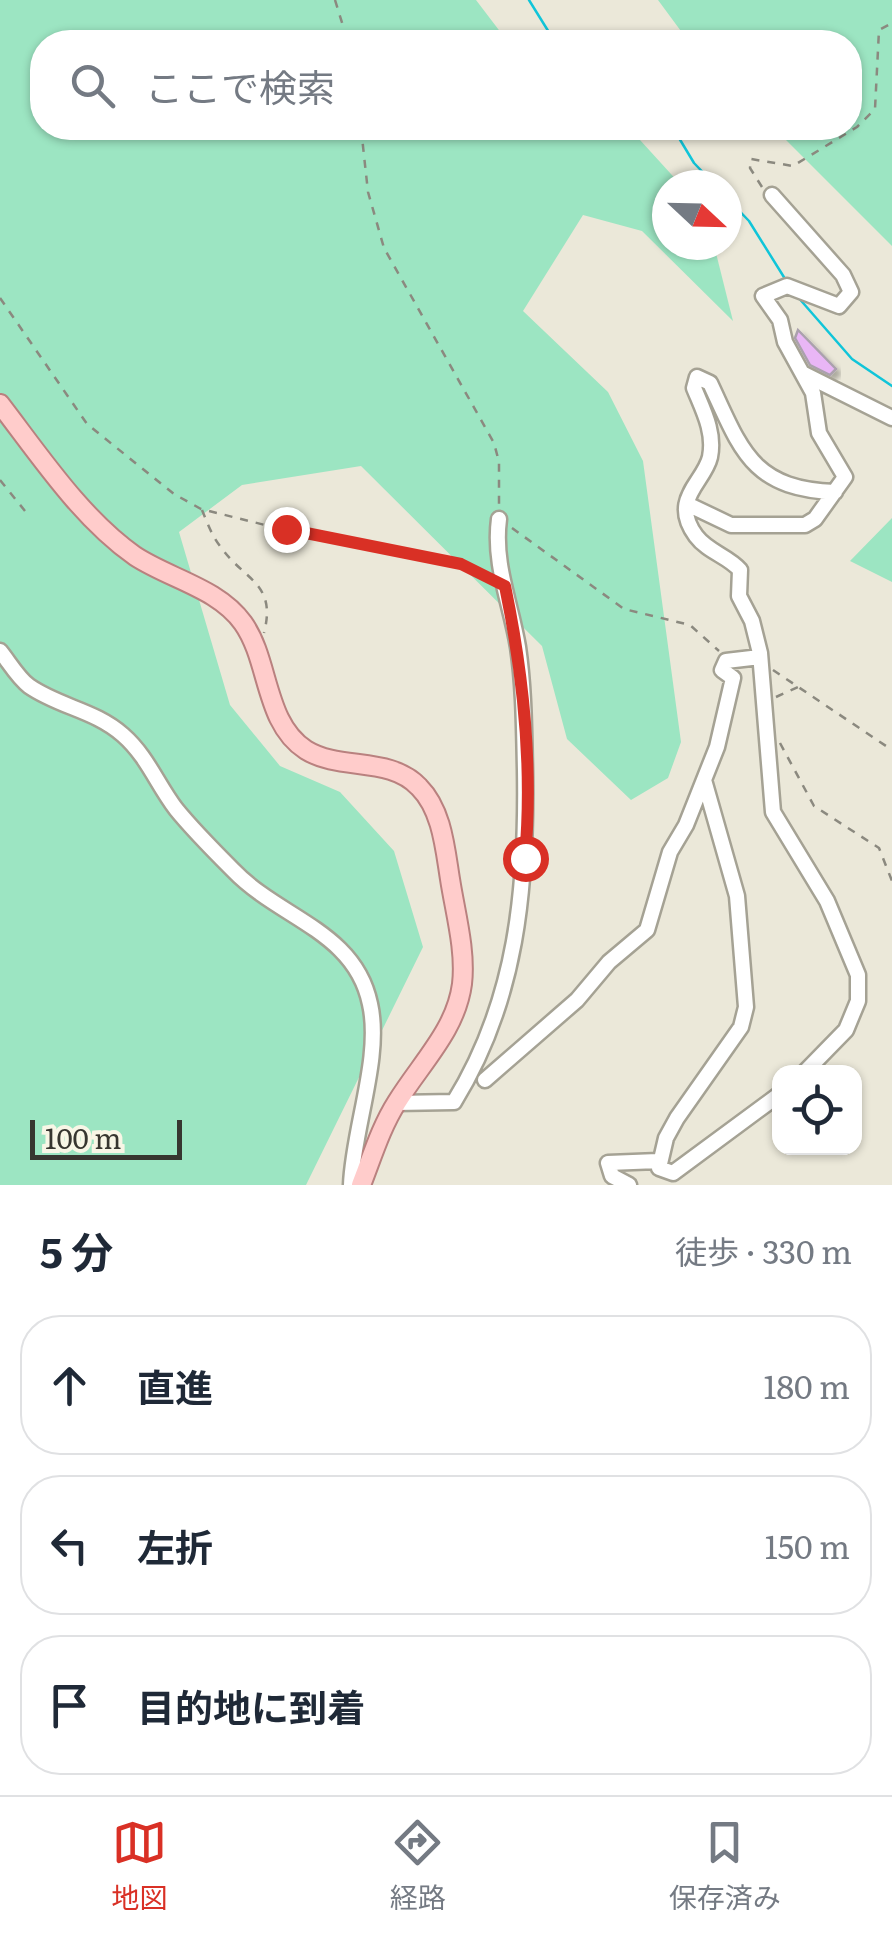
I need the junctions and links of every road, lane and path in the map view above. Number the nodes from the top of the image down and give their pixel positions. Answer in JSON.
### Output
{"nodes":[{"id":1,"x":334,"y":0,"type":"edge"},
{"id":2,"x":892,"y":23,"type":"edge"},
{"id":3,"x":344,"y":30,"type":"edge"},
{"id":4,"x":862,"y":123,"type":"edge"},
{"id":5,"x":363,"y":140,"type":"edge"},
{"id":6,"x":834,"y":140,"type":"edge"},
{"id":7,"x":772,"y":196,"type":"joint"},
{"id":8,"x":0,"y":298,"type":"edge"},
{"id":9,"x":803,"y":373,"type":"junction"},
{"id":10,"x":0,"y":404,"type":"edge"},
{"id":11,"x":892,"y":418,"type":"edge"},
{"id":12,"x":0,"y":480,"type":"edge"},
{"id":13,"x":835,"y":492,"type":"junction"},
{"id":14,"x":687,"y":504,"type":"junction"},
{"id":15,"x":201,"y":508,"type":"junction"},
{"id":16,"x":25,"y":511,"type":"dead end"},
{"id":17,"x":499,"y":520,"type":"junction"},
{"id":18,"x":505,"y":586,"type":"junction"},
{"id":19,"x":0,"y":651,"type":"edge"},
{"id":20,"x":259,"y":654,"type":"junction"},
{"id":21,"x":760,"y":657,"type":"junction"},
{"id":22,"x":726,"y":661,"type":"junction"},
{"id":23,"x":798,"y":687,"type":"junction"},
{"id":24,"x":774,"y":709,"type":"dead end"},
{"id":25,"x":777,"y":733,"type":"dead end"},
{"id":26,"x":892,"y":750,"type":"edge"},
{"id":27,"x":704,"y":780,"type":"junction"},
{"id":28,"x":892,"y":881,"type":"edge"},
{"id":29,"x":490,"y":1032,"type":"junction"},
{"id":30,"x":812,"y":1065,"type":"edge"},
{"id":31,"x":772,"y":1100,"type":"edge"},
{"id":32,"x":396,"y":1103,"type":"junction"},
{"id":33,"x":658,"y":1161,"type":"junction"},
{"id":34,"x":351,"y":1185,"type":"edge"},
{"id":35,"x":361,"y":1185,"type":"edge"},
{"id":36,"x":629,"y":1185,"type":"edge"}],
"edges":[{"from":1,"to":3,"type":"path"},
{"from":2,"to":4,"type":"path"},
{"from":5,"to":17,"type":"path"},
{"from":6,"to":7,"type":"path"},
{"from":7,"to":9,"type":"street"},
{"from":8,"to":15,"type":"path"},
{"from":9,"to":11,"type":"street"},
{"from":9,"to":13,"type":"street"},
{"from":10,"to":20,"type":"main road"},
{"from":12,"to":16,"type":"path"},
{"from":13,"to":14,"type":"street"},
{"from":13,"to":14,"type":"street"},
{"from":14,"to":21,"type":"street"},
{"from":15,"to":18,"type":"path"},
{"from":15,"to":20,"type":"path"},
{"from":17,"to":18,"type":"street"},
{"from":17,"to":22,"type":"path"},
{"from":18,"to":29,"type":"street"},
{"from":19,"to":34,"type":"street"},
{"from":20,"to":32,"type":"main road"},
{"from":21,"to":22,"type":"street"},
{"from":21,"to":23,"type":"path"},
{"from":21,"to":30,"type":"street"},
{"from":22,"to":27,"type":"street"},
{"from":23,"to":24,"type":"path"},
{"from":23,"to":26,"type":"path"},
{"from":25,"to":28,"type":"path"},
{"from":27,"to":29,"type":"street"},
{"from":27,"to":33,"type":"street"},
{"from":29,"to":32,"type":"street"},
{"from":31,"to":33,"type":"street"},
{"from":32,"to":35,"type":"main road"},
{"from":33,"to":36,"type":"street"}]}
